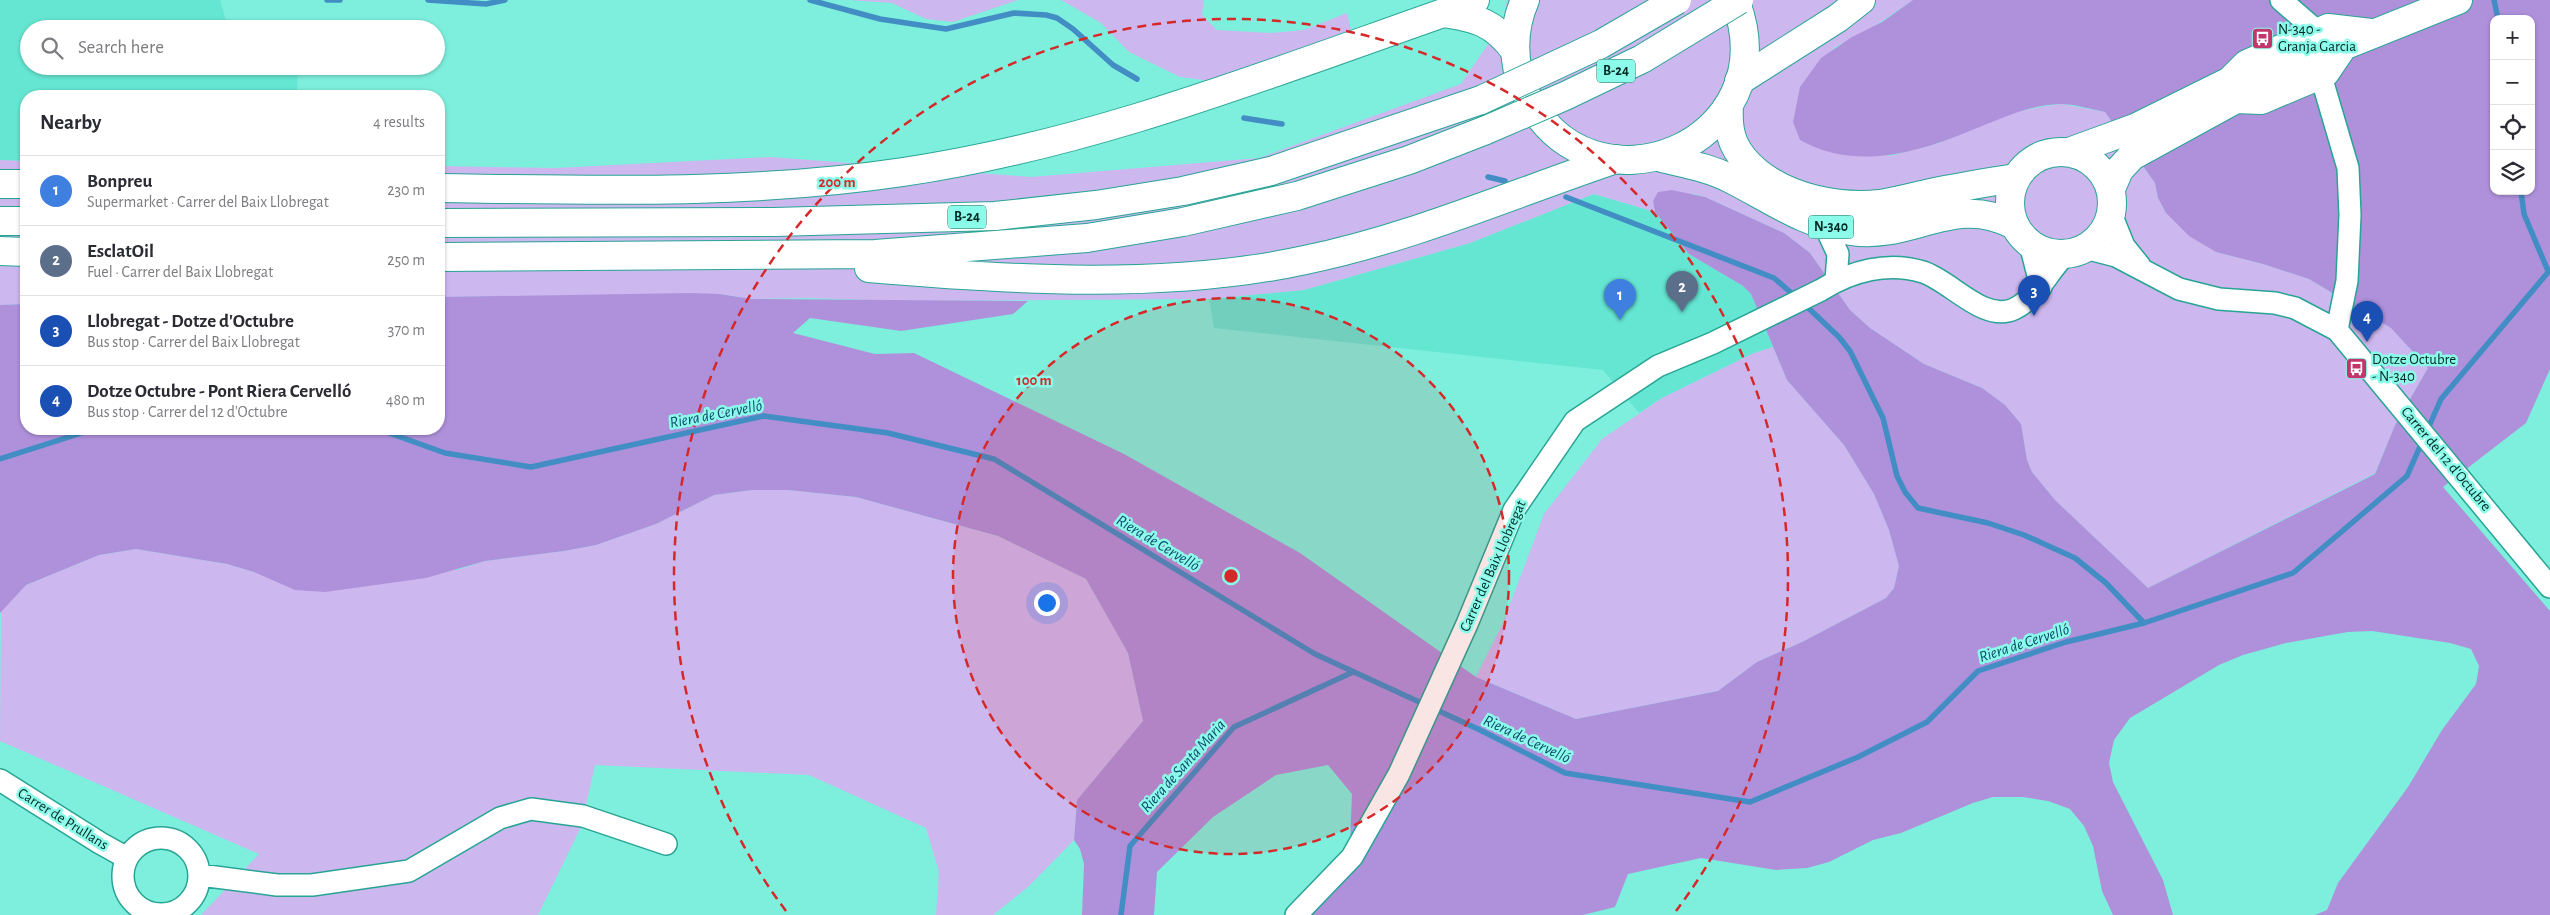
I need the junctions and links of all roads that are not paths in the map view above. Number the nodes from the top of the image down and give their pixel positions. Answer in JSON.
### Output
{"nodes":[{"id":1,"x":1475,"y":0,"type":"edge"},
{"id":2,"x":1524,"y":0,"type":"edge"},
{"id":3,"x":1677,"y":0,"type":"edge"},
{"id":4,"x":1737,"y":0,"type":"edge"},
{"id":5,"x":1861,"y":0,"type":"edge"},
{"id":6,"x":2281,"y":0,"type":"edge"},
{"id":7,"x":2458,"y":0,"type":"edge"},
{"id":8,"x":1443,"y":14,"type":"junction"},
{"id":9,"x":2382,"y":30,"type":"junction"},
{"id":10,"x":2318,"y":32,"type":"junction"},
{"id":11,"x":1515,"y":51,"type":"junction"},
{"id":12,"x":1740,"y":81,"type":"junction"},
{"id":13,"x":2323,"y":83,"type":"dead end"},
{"id":14,"x":2240,"y":88,"type":"junction"},
{"id":15,"x":1729,"y":106,"type":"junction"},
{"id":16,"x":2069,"y":152,"type":"junction"},
{"id":17,"x":1658,"y":157,"type":"junction"},
{"id":18,"x":1616,"y":159,"type":"junction"},
{"id":19,"x":2015,"y":178,"type":"junction"},
{"id":20,"x":0,"y":184,"type":"edge"},
{"id":21,"x":20,"y":184,"type":"edge"},
{"id":22,"x":445,"y":188,"type":"edge"},
{"id":23,"x":2111,"y":202,"type":"junction"},
{"id":24,"x":0,"y":221,"type":"edge"},
{"id":25,"x":20,"y":221,"type":"edge"},
{"id":26,"x":445,"y":223,"type":"edge"},
{"id":27,"x":1825,"y":226,"type":"junction"},
{"id":28,"x":2022,"y":235,"type":"junction"},
{"id":29,"x":2076,"y":251,"type":"junction"},
{"id":30,"x":0,"y":252,"type":"edge"},
{"id":31,"x":20,"y":252,"type":"edge"},
{"id":32,"x":728,"y":254,"type":"junction"},
{"id":33,"x":445,"y":257,"type":"edge"},
{"id":34,"x":2143,"y":270,"type":"junction"},
{"id":35,"x":1829,"y":285,"type":"junction"},
{"id":36,"x":2041,"y":287,"type":"junction"},
{"id":37,"x":2337,"y":330,"type":"junction"},
{"id":38,"x":2550,"y":587,"type":"edge"},
{"id":39,"x":0,"y":780,"type":"edge"},
{"id":40,"x":666,"y":844,"type":"dead end"},
{"id":41,"x":127,"y":858,"type":"junction"},
{"id":42,"x":200,"y":875,"type":"junction"},
{"id":43,"x":195,"y":907,"type":"edge"},
{"id":44,"x":130,"y":910,"type":"edge"},
{"id":45,"x":1296,"y":915,"type":"edge"}],
"edges":[{"from":1,"to":8,"type":"main road","number":"N-340"},
{"from":2,"to":11,"type":"main road","number":"N-340"},
{"from":3,"to":26,"type":"main road","number":"B-24","bridge":true},
{"from":4,"to":12,"type":"main road","number":"N-340"},
{"from":4,"to":32,"type":"main road","number":"B-24","bridge":true},
{"from":5,"to":12,"type":"main road"},
{"from":6,"to":10,"type":"street"},
{"from":7,"to":9,"type":"main road"},
{"from":8,"to":11,"type":"main road","number":"N-340"},
{"from":8,"to":22,"type":"main road","number":"N-340"},
{"from":9,"to":10,"type":"main road"},
{"from":9,"to":14,"type":"main road"},
{"from":10,"to":14,"type":"main road"},
{"from":11,"to":18,"type":"main road","number":"N-340"},
{"from":12,"to":15,"type":"main road","number":"N-340"},
{"from":13,"to":37,"type":"street"},
{"from":14,"to":16,"type":"main road"},
{"from":14,"to":23,"type":"main road"},
{"from":15,"to":17,"type":"main road","number":"N-340"},
{"from":15,"to":19,"type":"main road","number":"N-340"},
{"from":16,"to":19,"type":"main road"},
{"from":16,"to":23,"type":"main road"},
{"from":17,"to":18,"type":"main road","number":"N-340"},
{"from":17,"to":27,"type":"main road","number":"N-340"},
{"from":18,"to":32,"type":"main road"},
{"from":19,"to":28,"type":"main road"},
{"from":20,"to":21,"type":"main road"},
{"from":23,"to":29,"type":"main road"},
{"from":23,"to":34,"type":"street","name":"Carrer del 12 d'Octubre"},
{"from":24,"to":25,"type":"main road"},
{"from":27,"to":28,"type":"main road","number":"N-340"},
{"from":27,"to":35,"type":"street"},
{"from":28,"to":29,"type":"main road","number":"N-340"},
{"from":28,"to":36,"type":"street"},
{"from":29,"to":34,"type":"street","name":"Carrer del 12 d'Octubre"},
{"from":29,"to":36,"type":"street","name":"Carrer del Baix Llobregat"},
{"from":30,"to":31,"type":"main road"},
{"from":32,"to":33,"type":"main road","number":"B-24"},
{"from":34,"to":37,"type":"street","name":"Carrer del 12 d'Octubre"},
{"from":35,"to":36,"type":"street","name":"Carrer del Baix Llobregat"},
{"from":35,"to":45,"type":"street","name":"Carrer del Baix Llobregat"},
{"from":37,"to":38,"type":"street","name":"Carrer del 12 d'Octubre"},
{"from":39,"to":41,"type":"street","name":"Carrer de Prullans"},
{"from":40,"to":42,"type":"street"},
{"from":41,"to":42,"type":"street"},
{"from":41,"to":44,"type":"street"},
{"from":42,"to":43,"type":"street"},
{"from":43,"to":44,"type":"street"}]}
